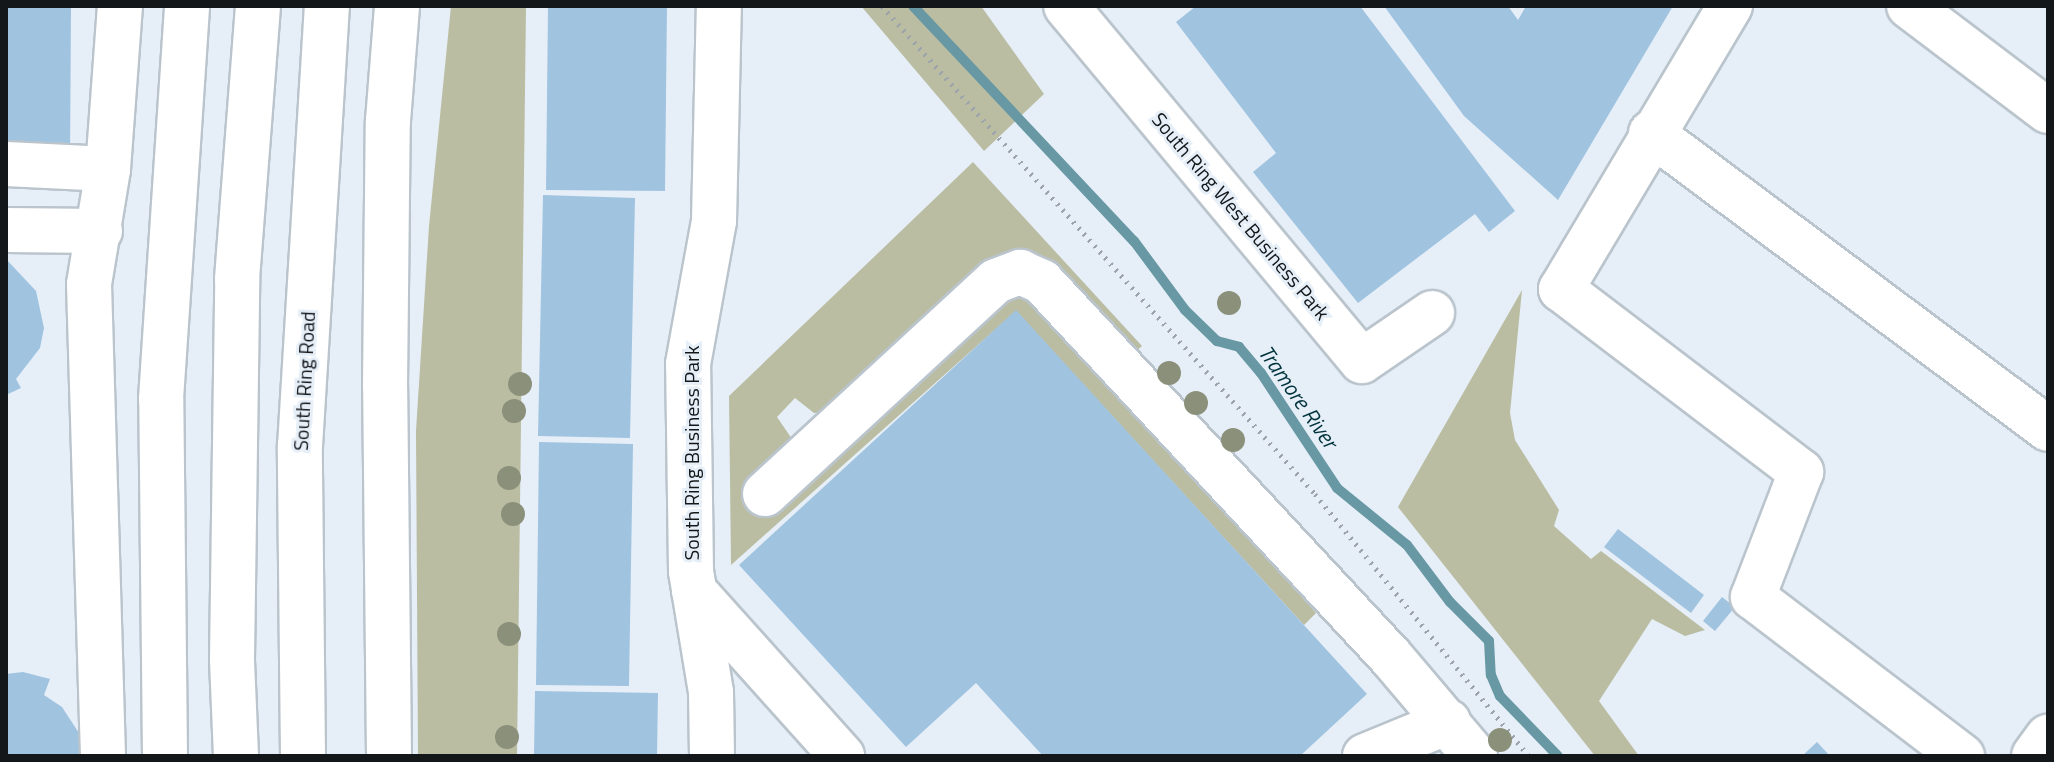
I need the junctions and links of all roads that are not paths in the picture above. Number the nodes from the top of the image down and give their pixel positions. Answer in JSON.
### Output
{"nodes":[{"id":1,"x":120,"y":6,"type":"edge"},
{"id":2,"x":187,"y":6,"type":"edge"},
{"id":3,"x":258,"y":6,"type":"edge"},
{"id":4,"x":327,"y":6,"type":"edge"},
{"id":5,"x":397,"y":6,"type":"edge"},
{"id":6,"x":426,"y":6,"type":"edge"},
{"id":7,"x":719,"y":6,"type":"edge"},
{"id":8,"x":1066,"y":6,"type":"edge"},
{"id":9,"x":1730,"y":6,"type":"edge"},
{"id":10,"x":1909,"y":6,"type":"edge"},
{"id":11,"x":2048,"y":111,"type":"edge"},
{"id":12,"x":1651,"y":133,"type":"junction"},
{"id":13,"x":6,"y":164,"type":"edge"},
{"id":14,"x":108,"y":169,"type":"junction"},
{"id":15,"x":6,"y":230,"type":"edge"},
{"id":16,"x":100,"y":231,"type":"junction"},
{"id":17,"x":1432,"y":313,"type":"dead end"},
{"id":18,"x":385,"y":386,"type":"junction"},
{"id":19,"x":2048,"y":429,"type":"edge"},
{"id":20,"x":765,"y":494,"type":"dead end"},
{"id":21,"x":694,"y":591,"type":"junction"},
{"id":22,"x":1448,"y":722,"type":"junction"},
{"id":23,"x":2048,"y":737,"type":"edge"},
{"id":24,"x":103,"y":756,"type":"edge"},
{"id":25,"x":165,"y":756,"type":"edge"},
{"id":26,"x":236,"y":756,"type":"edge"},
{"id":27,"x":303,"y":756,"type":"edge"},
{"id":28,"x":389,"y":756,"type":"edge"},
{"id":29,"x":712,"y":756,"type":"edge"},
{"id":30,"x":842,"y":756,"type":"edge"},
{"id":31,"x":1365,"y":756,"type":"edge"},
{"id":32,"x":1475,"y":756,"type":"edge"},
{"id":33,"x":1962,"y":756,"type":"edge"},
{"id":34,"x":2034,"y":756,"type":"edge"}],
"edges":[{"from":1,"to":14,"type":"main road"},
{"from":2,"to":25,"type":"main road"},
{"from":3,"to":26,"type":"main road"},
{"from":4,"to":27,"type":"main road","name":"South Ring Road"},
{"from":5,"to":18,"type":"main road"},
{"from":6,"to":18,"type":"main road"},
{"from":7,"to":21,"type":"main road","name":"South Ring Business Park"},
{"from":8,"to":17,"type":"main road","name":"South Ring West Business Park"},
{"from":9,"to":12,"type":"main road"},
{"from":10,"to":11,"type":"main road"},
{"from":12,"to":19,"type":"main road"},
{"from":12,"to":33,"type":"main road"},
{"from":13,"to":14,"type":"main road"},
{"from":14,"to":16,"type":"main road"},
{"from":15,"to":16,"type":"main road"},
{"from":16,"to":24,"type":"main road"},
{"from":18,"to":28,"type":"main road"},
{"from":20,"to":22,"type":"main road"},
{"from":21,"to":29,"type":"main road","name":"South Ring Business Park"},
{"from":21,"to":30,"type":"main road"},
{"from":22,"to":31,"type":"main road"},
{"from":22,"to":32,"type":"main road"},
{"from":23,"to":34,"type":"main road"}]}
